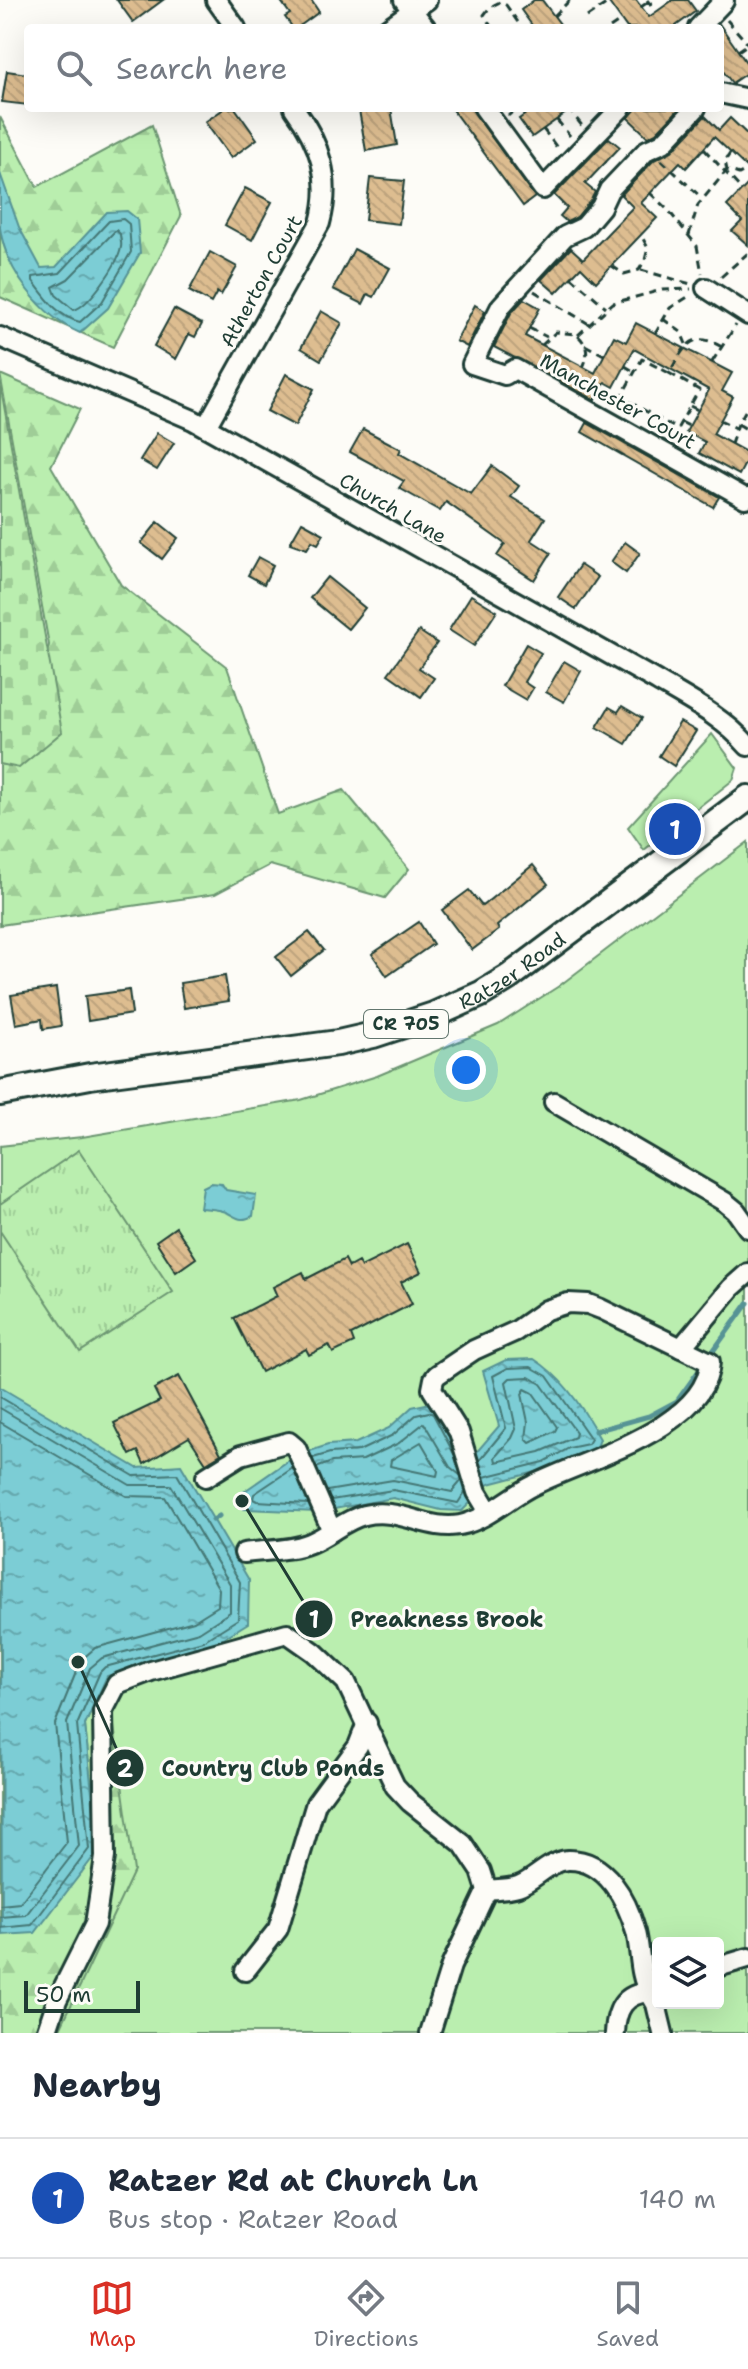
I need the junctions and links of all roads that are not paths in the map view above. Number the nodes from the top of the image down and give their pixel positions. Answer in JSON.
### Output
{"nodes":[{"id":1,"x":216,"y":0,"type":"edge"},
{"id":2,"x":415,"y":3,"type":"edge"},
{"id":3,"x":720,"y":5,"type":"edge"},
{"id":4,"x":233,"y":24,"type":"edge"},
{"id":5,"x":392,"y":24,"type":"edge"},
{"id":6,"x":424,"y":24,"type":"edge"},
{"id":7,"x":702,"y":24,"type":"edge"},
{"id":8,"x":724,"y":94,"type":"edge"},
{"id":9,"x":748,"y":99,"type":"edge"},
{"id":10,"x":297,"y":112,"type":"edge"},
{"id":11,"x":487,"y":112,"type":"edge"},
{"id":12,"x":617,"y":112,"type":"edge"},
{"id":13,"x":692,"y":112,"type":"edge"},
{"id":14,"x":706,"y":288,"type":"road end"},
{"id":15,"x":746,"y":314,"type":"edge"},
{"id":16,"x":0,"y":337,"type":"edge"},
{"id":17,"x":206,"y":427,"type":"junction"},
{"id":18,"x":748,"y":497,"type":"edge"},
{"id":19,"x":748,"y":746,"type":"edge"},
{"id":20,"x":748,"y":798,"type":"edge"},
{"id":21,"x":0,"y":1093,"type":"edge"},
{"id":22,"x":554,"y":1102,"type":"dead end"},
{"id":23,"x":748,"y":1228,"type":"edge"},
{"id":24,"x":748,"y":1273,"type":"edge"},
{"id":25,"x":681,"y":1348,"type":"junction"},
{"id":26,"x":206,"y":1477,"type":"dead end"},
{"id":27,"x":489,"y":1512,"type":"junction"},
{"id":28,"x":332,"y":1531,"type":"junction"},
{"id":29,"x":244,"y":1553,"type":"dead end"},
{"id":30,"x":367,"y":1723,"type":"junction"},
{"id":31,"x":487,"y":1890,"type":"junction"},
{"id":32,"x":748,"y":1958,"type":"edge"},
{"id":33,"x":724,"y":1965,"type":"edge"},
{"id":34,"x":245,"y":1971,"type":"dead end"},
{"id":35,"x":652,"y":1990,"type":"edge"},
{"id":36,"x":652,"y":1992,"type":"edge"},
{"id":37,"x":657,"y":2009,"type":"edge"},
{"id":38,"x":46,"y":2033,"type":"edge"},
{"id":39,"x":430,"y":2033,"type":"edge"},
{"id":40,"x":615,"y":2033,"type":"edge"},
{"id":41,"x":663,"y":2033,"type":"edge"}],
"edges":[{"from":1,"to":4,"type":"street"},
{"from":2,"to":5,"type":"street"},
{"from":2,"to":6,"type":"street"},
{"from":3,"to":7,"type":"street"},
{"from":8,"to":9,"type":"street"},
{"from":10,"to":17,"type":"street","name":"Atherton Court"},
{"from":11,"to":12,"type":"street"},
{"from":13,"to":18,"type":"street","name":"Manchester Court"},
{"from":14,"to":15,"type":"street"},
{"from":16,"to":17,"type":"street","name":"Church Lane"},
{"from":17,"to":19,"type":"street","name":"Church Lane"},
{"from":20,"to":21,"type":"main road","name":"Ratzer Road","number":"CR 705"},
{"from":22,"to":23,"type":"street"},
{"from":24,"to":25,"type":"street"},
{"from":25,"to":27,"type":"street"},
{"from":25,"to":27,"type":"street"},
{"from":26,"to":28,"type":"street"},
{"from":27,"to":28,"type":"street"},
{"from":28,"to":29,"type":"street"},
{"from":30,"to":31,"type":"street"},
{"from":30,"to":34,"type":"street"},
{"from":30,"to":38,"type":"street"},
{"from":31,"to":35,"type":"street"},
{"from":31,"to":39,"type":"street"},
{"from":32,"to":33,"type":"street"},
{"from":36,"to":40,"type":"street"},
{"from":37,"to":41,"type":"street"}]}
